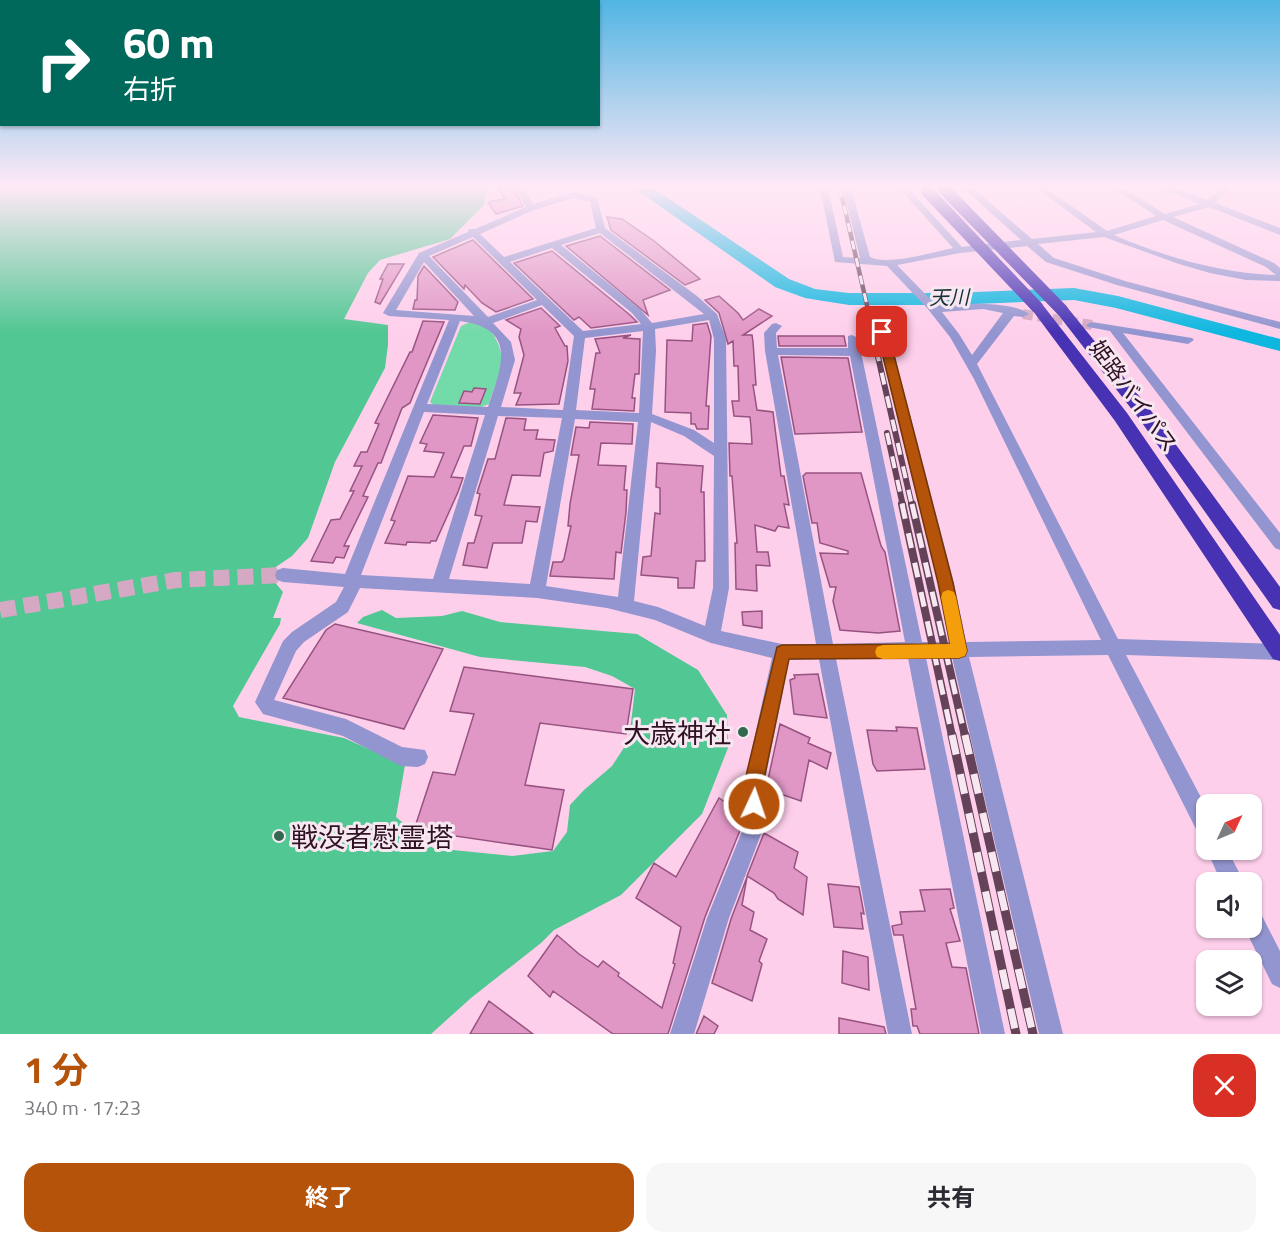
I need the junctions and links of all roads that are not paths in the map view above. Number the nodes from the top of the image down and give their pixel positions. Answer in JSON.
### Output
{"nodes":[{"id":1,"x":461,"y":236,"type":"edge"},
{"id":2,"x":478,"y":236,"type":"edge"},
{"id":3,"x":578,"y":236,"type":"edge"},
{"id":4,"x":611,"y":236,"type":"edge"},
{"id":5,"x":834,"y":236,"type":"edge"},
{"id":6,"x":859,"y":236,"type":"edge"},
{"id":7,"x":947,"y":236,"type":"edge"},
{"id":8,"x":963,"y":236,"type":"edge"},
{"id":9,"x":990,"y":236,"type":"edge"},
{"id":10,"x":1021,"y":236,"type":"edge"},
{"id":11,"x":1087,"y":236,"type":"edge"},
{"id":12,"x":1112,"y":236,"type":"edge"},
{"id":13,"x":1209,"y":236,"type":"edge"},
{"id":14,"x":1029,"y":243,"type":"junction"},
{"id":15,"x":554,"y":244,"type":"junction"},
{"id":16,"x":1143,"y":248,"type":"junction"},
{"id":17,"x":960,"y":250,"type":"junction"},
{"id":18,"x":423,"y":255,"type":"junction"},
{"id":19,"x":504,"y":260,"type":"junction"},
{"id":20,"x":869,"y":261,"type":"junction"},
{"id":21,"x":892,"y":265,"type":"junction"},
{"id":22,"x":1275,"y":265,"type":"edge"},
{"id":23,"x":1280,"y":276,"type":"edge"},
{"id":24,"x":546,"y":300,"type":"junction"},
{"id":25,"x":932,"y":307,"type":"junction"},
{"id":26,"x":1024,"y":311,"type":"junction"},
{"id":27,"x":713,"y":316,"type":"junction"},
{"id":28,"x":456,"y":317,"type":"junction"},
{"id":29,"x":487,"y":321,"type":"junction"},
{"id":30,"x":1092,"y":325,"type":"tunnel mouth"},
{"id":31,"x":776,"y":326,"type":"dead end"},
{"id":32,"x":881,"y":326,"type":"dead end"},
{"id":33,"x":1280,"y":326,"type":"edge"},
{"id":34,"x":649,"y":327,"type":"junction"},
{"id":35,"x":1113,"y":328,"type":"junction"},
{"id":36,"x":580,"y":334,"type":"junction"},
{"id":37,"x":1188,"y":340,"type":"dead end"},
{"id":38,"x":771,"y":351,"type":"junction"},
{"id":39,"x":971,"y":364,"type":"junction"},
{"id":40,"x":419,"y":408,"type":"junction"},
{"id":41,"x":493,"y":413,"type":"junction"},
{"id":42,"x":569,"y":416,"type":"junction"},
{"id":43,"x":645,"y":417,"type":"junction"},
{"id":44,"x":719,"y":453,"type":"junction"},
{"id":45,"x":1280,"y":544,"type":"edge"},
{"id":46,"x":284,"y":575,"type":"tunnel mouth"},
{"id":47,"x":352,"y":581,"type":"junction"},
{"id":48,"x":439,"y":586,"type":"junction"},
{"id":49,"x":537,"y":591,"type":"junction"},
{"id":50,"x":1280,"y":602,"type":"edge"},
{"id":51,"x":625,"y":605,"type":"junction"},
{"id":52,"x":711,"y":636,"type":"junction"},
{"id":53,"x":1114,"y":647,"type":"junction"},
{"id":54,"x":959,"y":651,"type":"junction"},
{"id":55,"x":782,"y":652,"type":"junction"},
{"id":56,"x":826,"y":652,"type":"junction"},
{"id":57,"x":915,"y":652,"type":"junction"},
{"id":58,"x":1280,"y":652,"type":"edge"},
{"id":59,"x":418,"y":758,"type":"dead end"},
{"id":60,"x":1196,"y":808,"type":"edge"},
{"id":61,"x":1261,"y":938,"type":"edge"},
{"id":62,"x":1280,"y":976,"type":"edge"},
{"id":63,"x":682,"y":1034,"type":"edge"},
{"id":64,"x":900,"y":1034,"type":"edge"},
{"id":65,"x":993,"y":1034,"type":"edge"},
{"id":66,"x":1052,"y":1034,"type":"edge"}],
"edges":[{"from":1,"to":18,"type":"street"},
{"from":2,"to":19,"type":"street"},
{"from":3,"to":15,"type":"street"},
{"from":4,"to":27,"type":"street"},
{"from":5,"to":20,"type":"street"},
{"from":6,"to":20,"type":"street"},
{"from":7,"to":17,"type":"street"},
{"from":8,"to":26,"type":"highway","name":"姫路バイパス","bridge":true},
{"from":9,"to":50,"type":"highway","name":"姫路バイパス","bridge":true},
{"from":10,"to":14,"type":"street"},
{"from":11,"to":14,"type":"street"},
{"from":12,"to":16,"type":"street"},
{"from":13,"to":22,"type":"street"},
{"from":14,"to":17,"type":"street"},
{"from":14,"to":33,"type":"street"},
{"from":15,"to":19,"type":"street"},
{"from":15,"to":34,"type":"street"},
{"from":16,"to":22,"type":"street"},
{"from":16,"to":23,"type":"street"},
{"from":17,"to":21,"type":"street"},
{"from":18,"to":28,"type":"street"},
{"from":18,"to":29,"type":"street"},
{"from":19,"to":24,"type":"street"},
{"from":20,"to":21,"type":"street"},
{"from":21,"to":25,"type":"street"},
{"from":22,"to":23,"type":"street"},
{"from":24,"to":29,"type":"street"},
{"from":24,"to":36,"type":"street"},
{"from":25,"to":26,"type":"street"},
{"from":25,"to":39,"type":"street"},
{"from":26,"to":39,"type":"street"},
{"from":26,"to":58,"type":"highway","name":"姫路バイパス"},
{"from":27,"to":34,"type":"street"},
{"from":27,"to":44,"type":"street"},
{"from":28,"to":29,"type":"street"},
{"from":28,"to":40,"type":"street"},
{"from":29,"to":41,"type":"street"},
{"from":30,"to":35,"type":"street"},
{"from":31,"to":38,"type":"street"},
{"from":32,"to":54,"type":"street"},
{"from":34,"to":36,"type":"street"},
{"from":34,"to":43,"type":"street"},
{"from":35,"to":37,"type":"street"},
{"from":35,"to":45,"type":"street"},
{"from":36,"to":42,"type":"street"},
{"from":38,"to":56,"type":"street"},
{"from":38,"to":57,"type":"street"},
{"from":39,"to":53,"type":"street"},
{"from":40,"to":41,"type":"street"},
{"from":40,"to":47,"type":"street"},
{"from":41,"to":42,"type":"street"},
{"from":41,"to":48,"type":"street"},
{"from":42,"to":43,"type":"street"},
{"from":42,"to":49,"type":"street"},
{"from":43,"to":44,"type":"street"},
{"from":43,"to":51,"type":"street"},
{"from":44,"to":52,"type":"street"},
{"from":46,"to":47,"type":"street"},
{"from":47,"to":48,"type":"street"},
{"from":47,"to":59,"type":"street"},
{"from":48,"to":49,"type":"street"},
{"from":49,"to":51,"type":"street"},
{"from":51,"to":52,"type":"street"},
{"from":52,"to":55,"type":"street"},
{"from":53,"to":54,"type":"street"},
{"from":53,"to":58,"type":"street"},
{"from":53,"to":60,"type":"street"},
{"from":54,"to":57,"type":"street"},
{"from":54,"to":66,"type":"street"},
{"from":55,"to":56,"type":"street"},
{"from":55,"to":63,"type":"street"},
{"from":56,"to":57,"type":"street"},
{"from":56,"to":64,"type":"street"},
{"from":57,"to":65,"type":"street"},
{"from":61,"to":62,"type":"street"}]}
